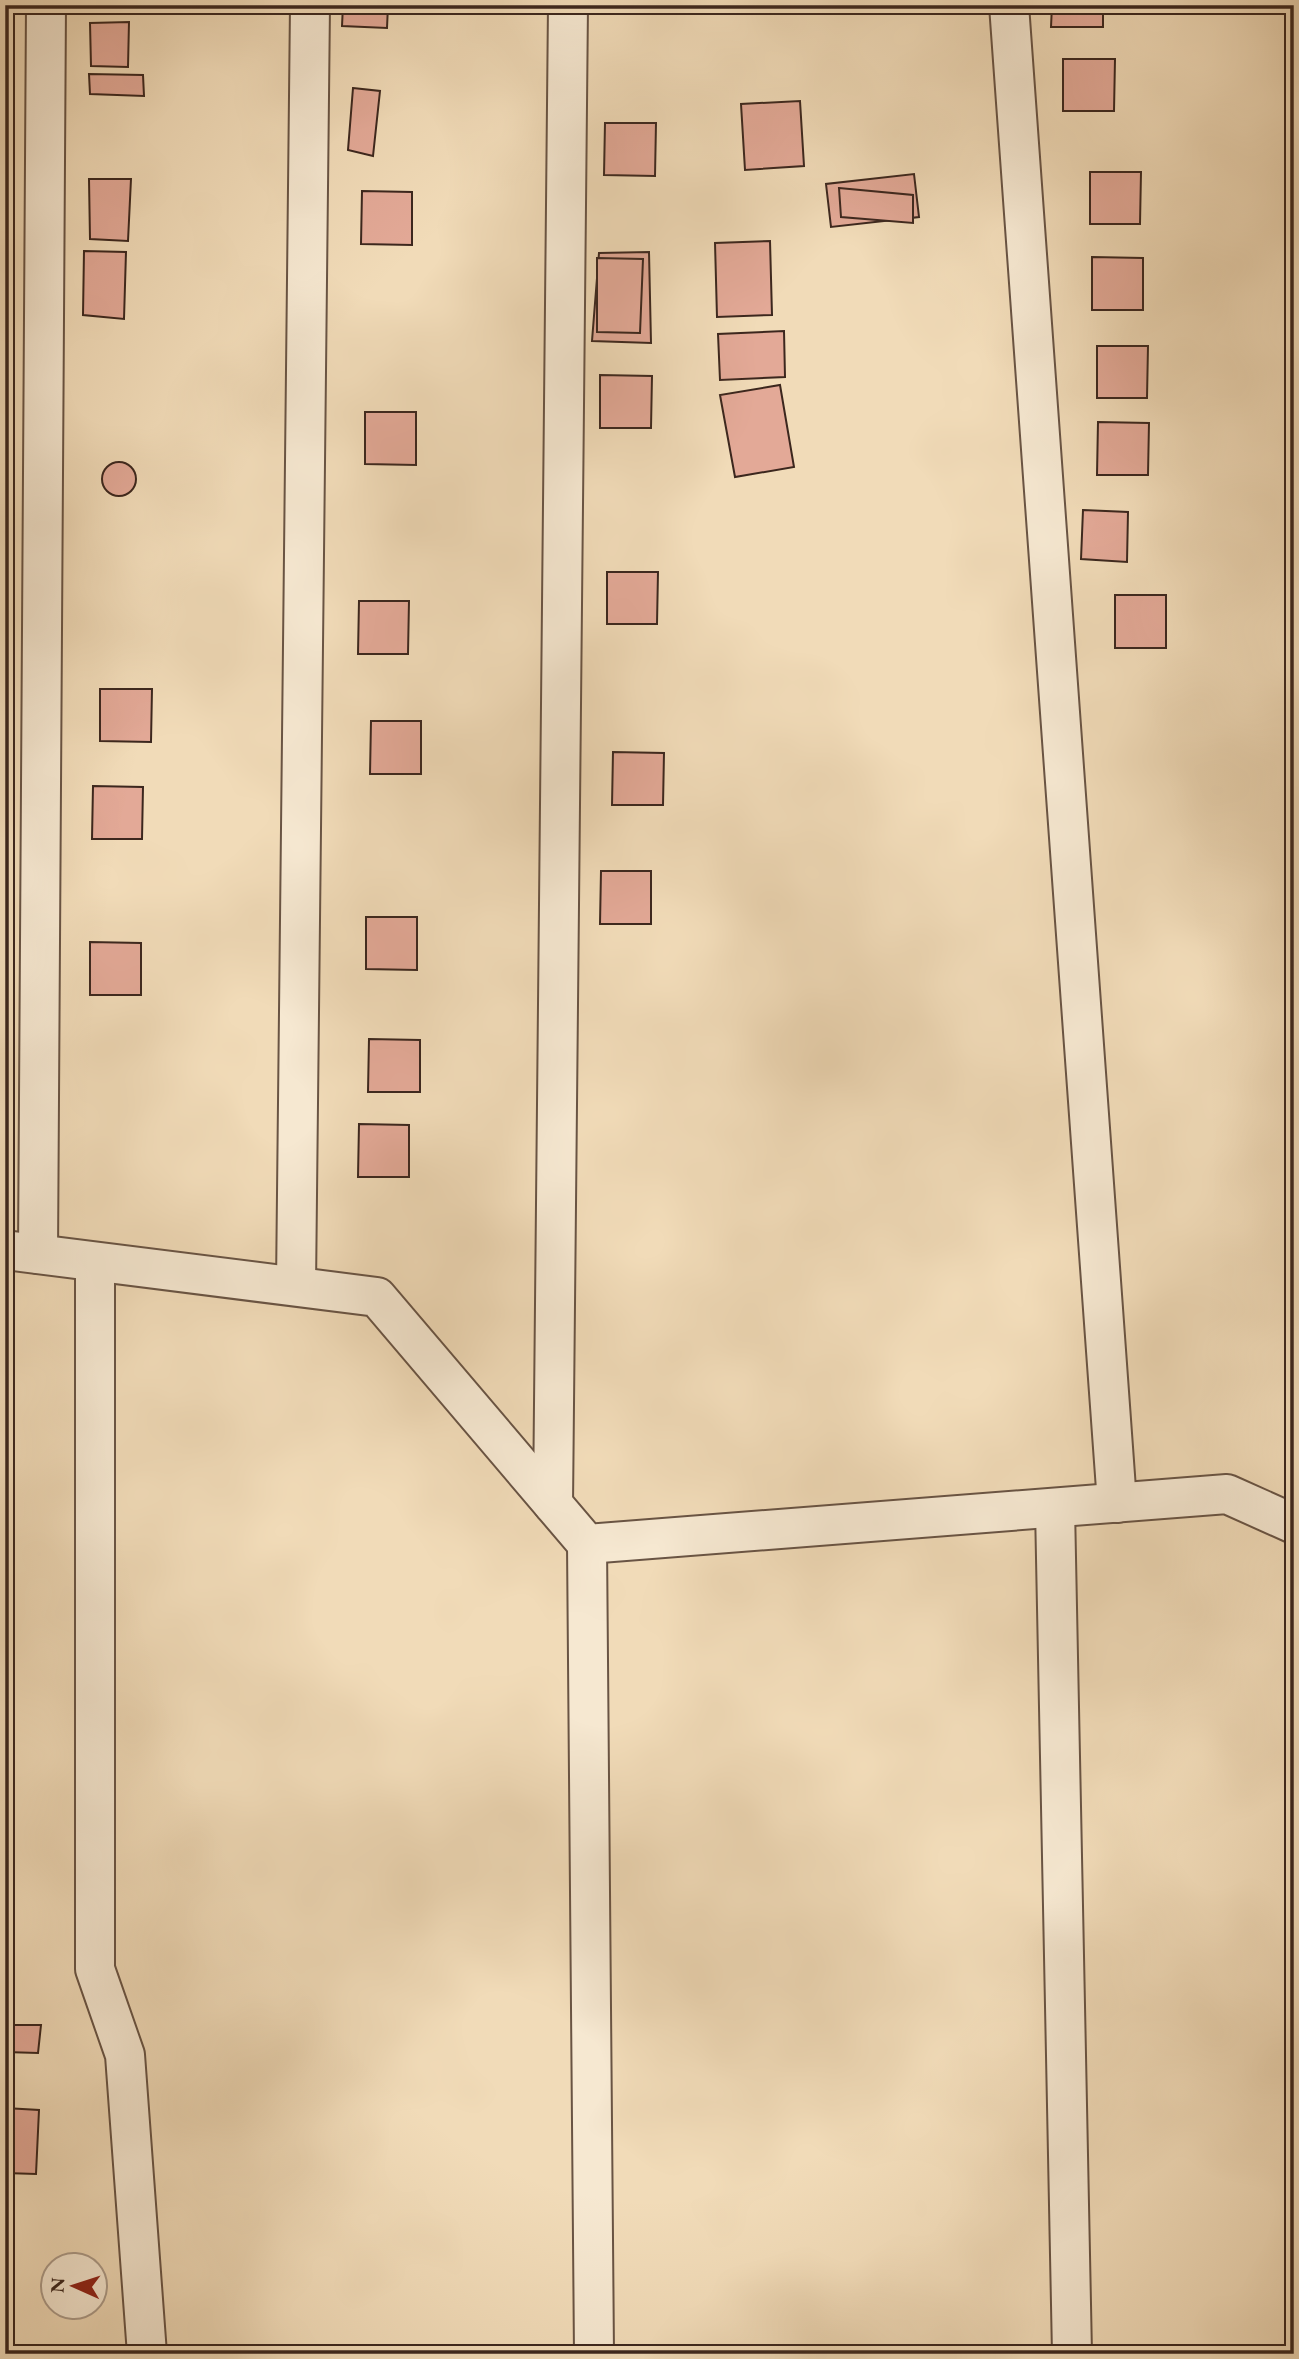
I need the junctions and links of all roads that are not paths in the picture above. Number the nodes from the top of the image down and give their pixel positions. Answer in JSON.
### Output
{"nodes":[{"id":1,"x":46,"y":5,"type":"edge"},
{"id":2,"x":310,"y":5,"type":"edge"},
{"id":3,"x":568,"y":5,"type":"edge"},
{"id":4,"x":1009,"y":5,"type":"edge"},
{"id":5,"x":22,"y":1252,"type":"edge"},
{"id":6,"x":94,"y":1262,"type":"junction"},
{"id":7,"x":296,"y":1286,"type":"junction"},
{"id":8,"x":1117,"y":1503,"type":"junction"},
{"id":9,"x":552,"y":1504,"type":"junction"},
{"id":10,"x":1055,"y":1508,"type":"junction"},
{"id":11,"x":1294,"y":1524,"type":"edge"},
{"id":12,"x":587,"y":1544,"type":"junction"},
{"id":13,"x":147,"y":2354,"type":"edge"},
{"id":14,"x":594,"y":2354,"type":"edge"},
{"id":15,"x":1072,"y":2354,"type":"edge"}],
"edges":[{"from":1,"to":5,"type":"street"},
{"from":2,"to":7,"type":"street"},
{"from":3,"to":9,"type":"street"},
{"from":4,"to":8,"type":"street"},
{"from":5,"to":6,"type":"street"},
{"from":6,"to":7,"type":"street"},
{"from":6,"to":13,"type":"street"},
{"from":7,"to":9,"type":"street"},
{"from":8,"to":10,"type":"street"},
{"from":8,"to":11,"type":"street"},
{"from":9,"to":12,"type":"street"},
{"from":10,"to":12,"type":"street"},
{"from":10,"to":15,"type":"street"},
{"from":12,"to":14,"type":"street"}]}
